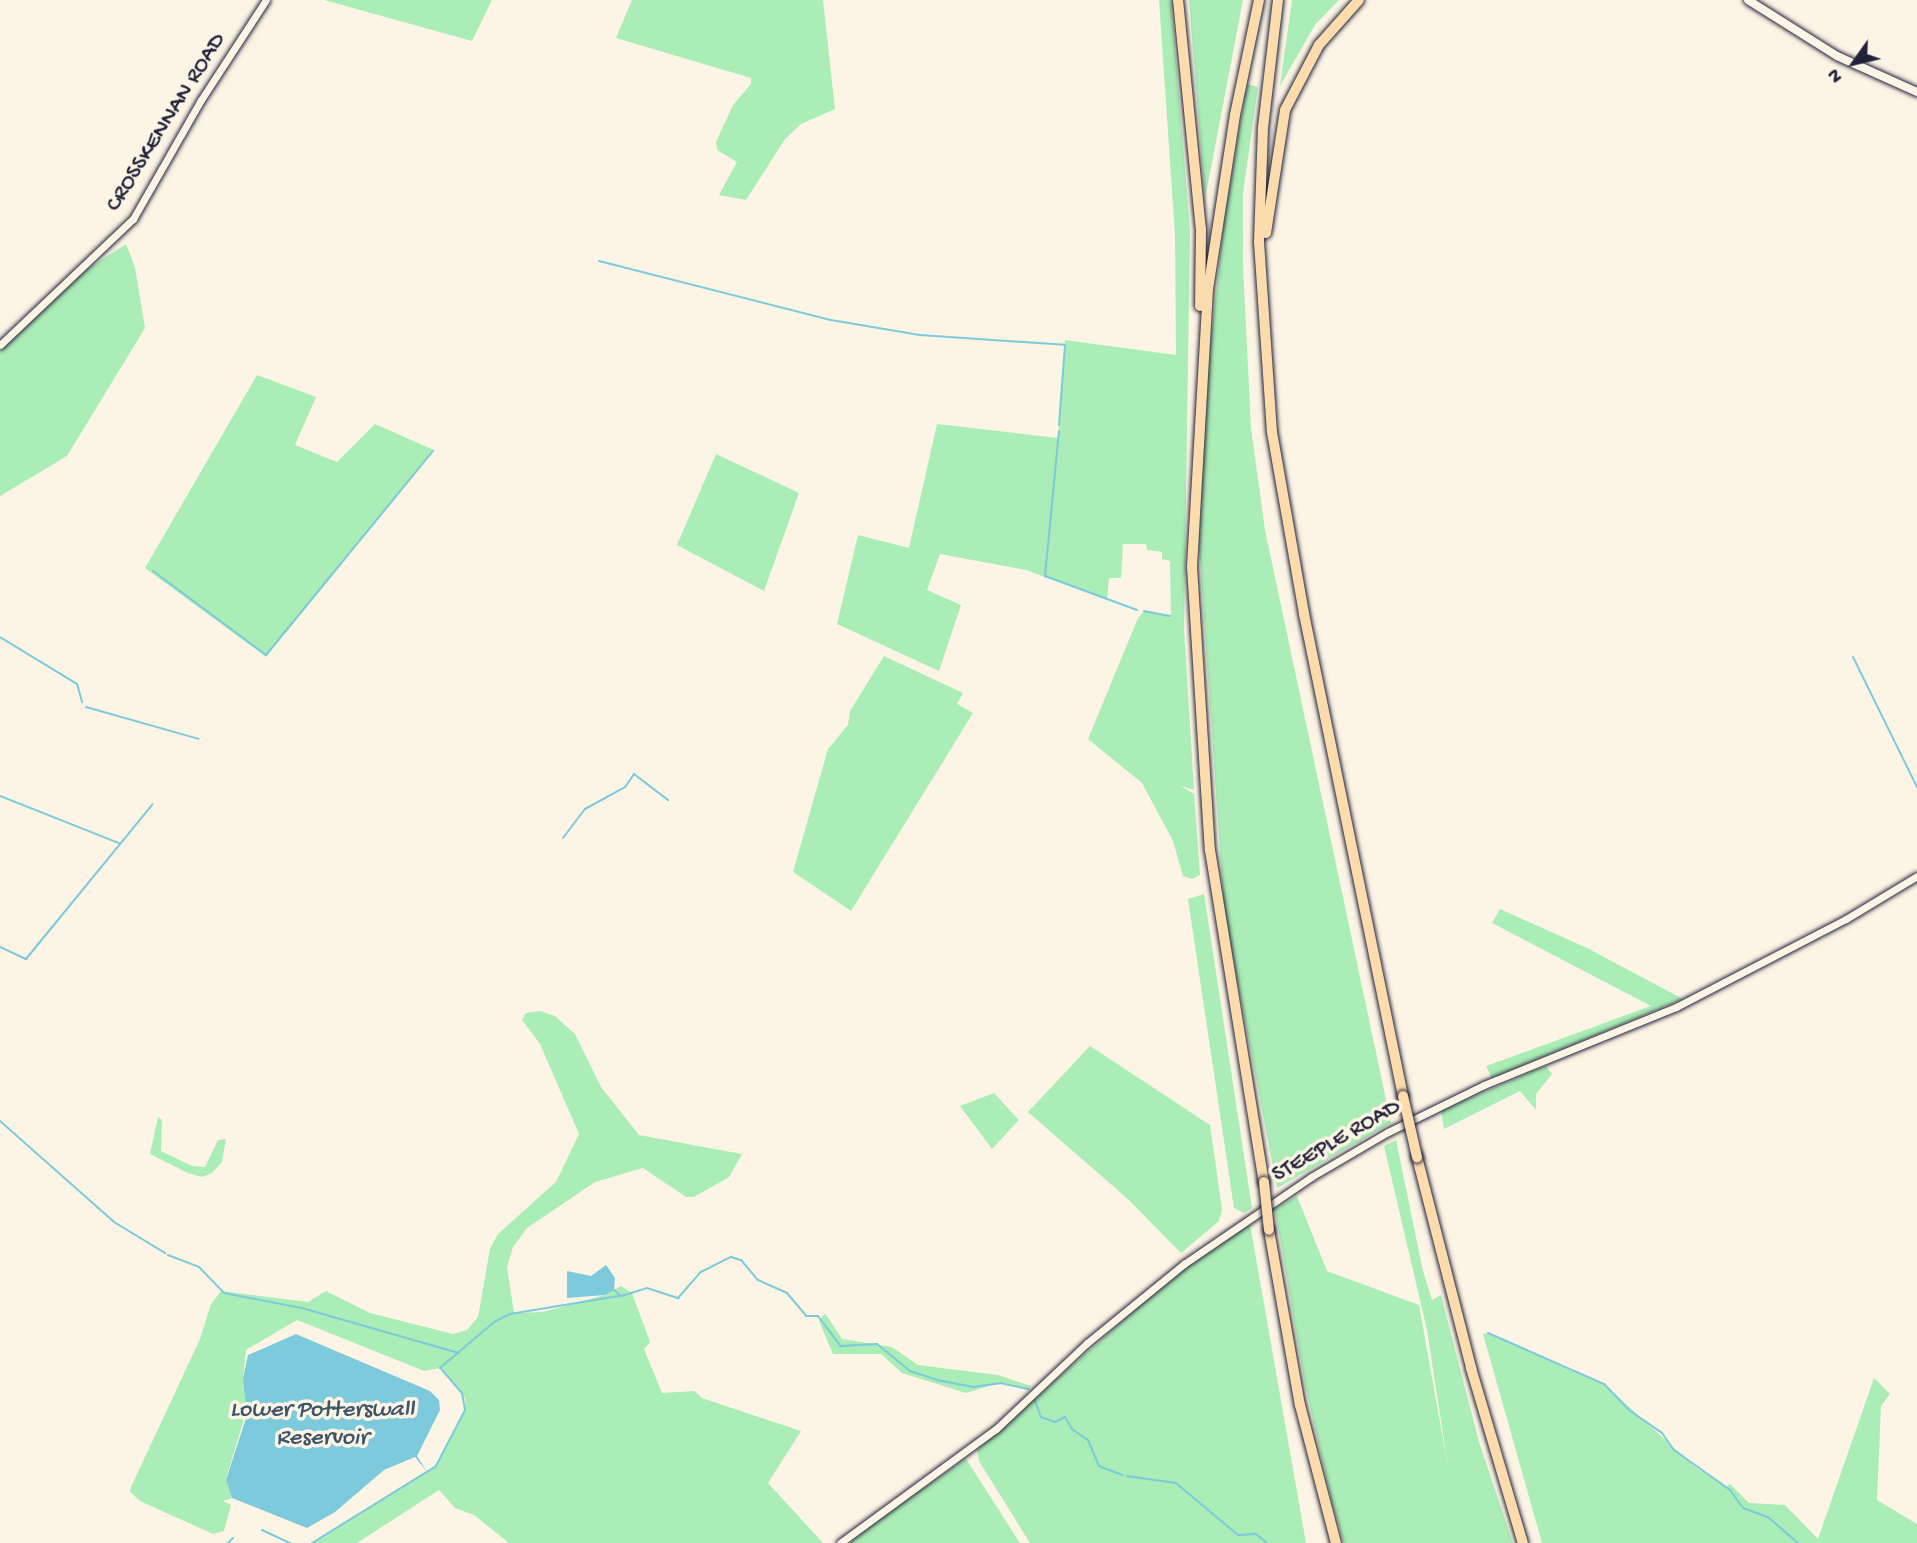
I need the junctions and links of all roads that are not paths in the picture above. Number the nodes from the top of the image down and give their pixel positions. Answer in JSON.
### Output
{"nodes":[{"id":1,"x":266,"y":0,"type":"edge"},
{"id":2,"x":1178,"y":0,"type":"edge"},
{"id":3,"x":1259,"y":0,"type":"edge"},
{"id":4,"x":1278,"y":0,"type":"edge"},
{"id":5,"x":1359,"y":0,"type":"edge"},
{"id":6,"x":1748,"y":0,"type":"edge"},
{"id":7,"x":1917,"y":92,"type":"edge"},
{"id":8,"x":1261,"y":315,"type":"junction"},
{"id":9,"x":0,"y":345,"type":"edge"},
{"id":10,"x":1200,"y":370,"type":"junction"},
{"id":11,"x":1917,"y":876,"type":"edge"},
{"id":12,"x":841,"y":1543,"type":"edge"},
{"id":13,"x":1336,"y":1543,"type":"edge"},
{"id":14,"x":1523,"y":1543,"type":"edge"}],
"edges":[{"from":1,"to":9,"type":"street","name":"CROSSKENNAN ROAD"},
{"from":2,"to":10,"type":"highway"},
{"from":3,"to":10,"type":"highway"},
{"from":4,"to":8,"type":"highway"},
{"from":5,"to":8,"type":"highway"},
{"from":6,"to":7,"type":"main road"},
{"from":8,"to":14,"type":"highway","bridge":true},
{"from":10,"to":13,"type":"highway","bridge":true},
{"from":11,"to":12,"type":"street","name":"STEEPLE ROAD"}]}
